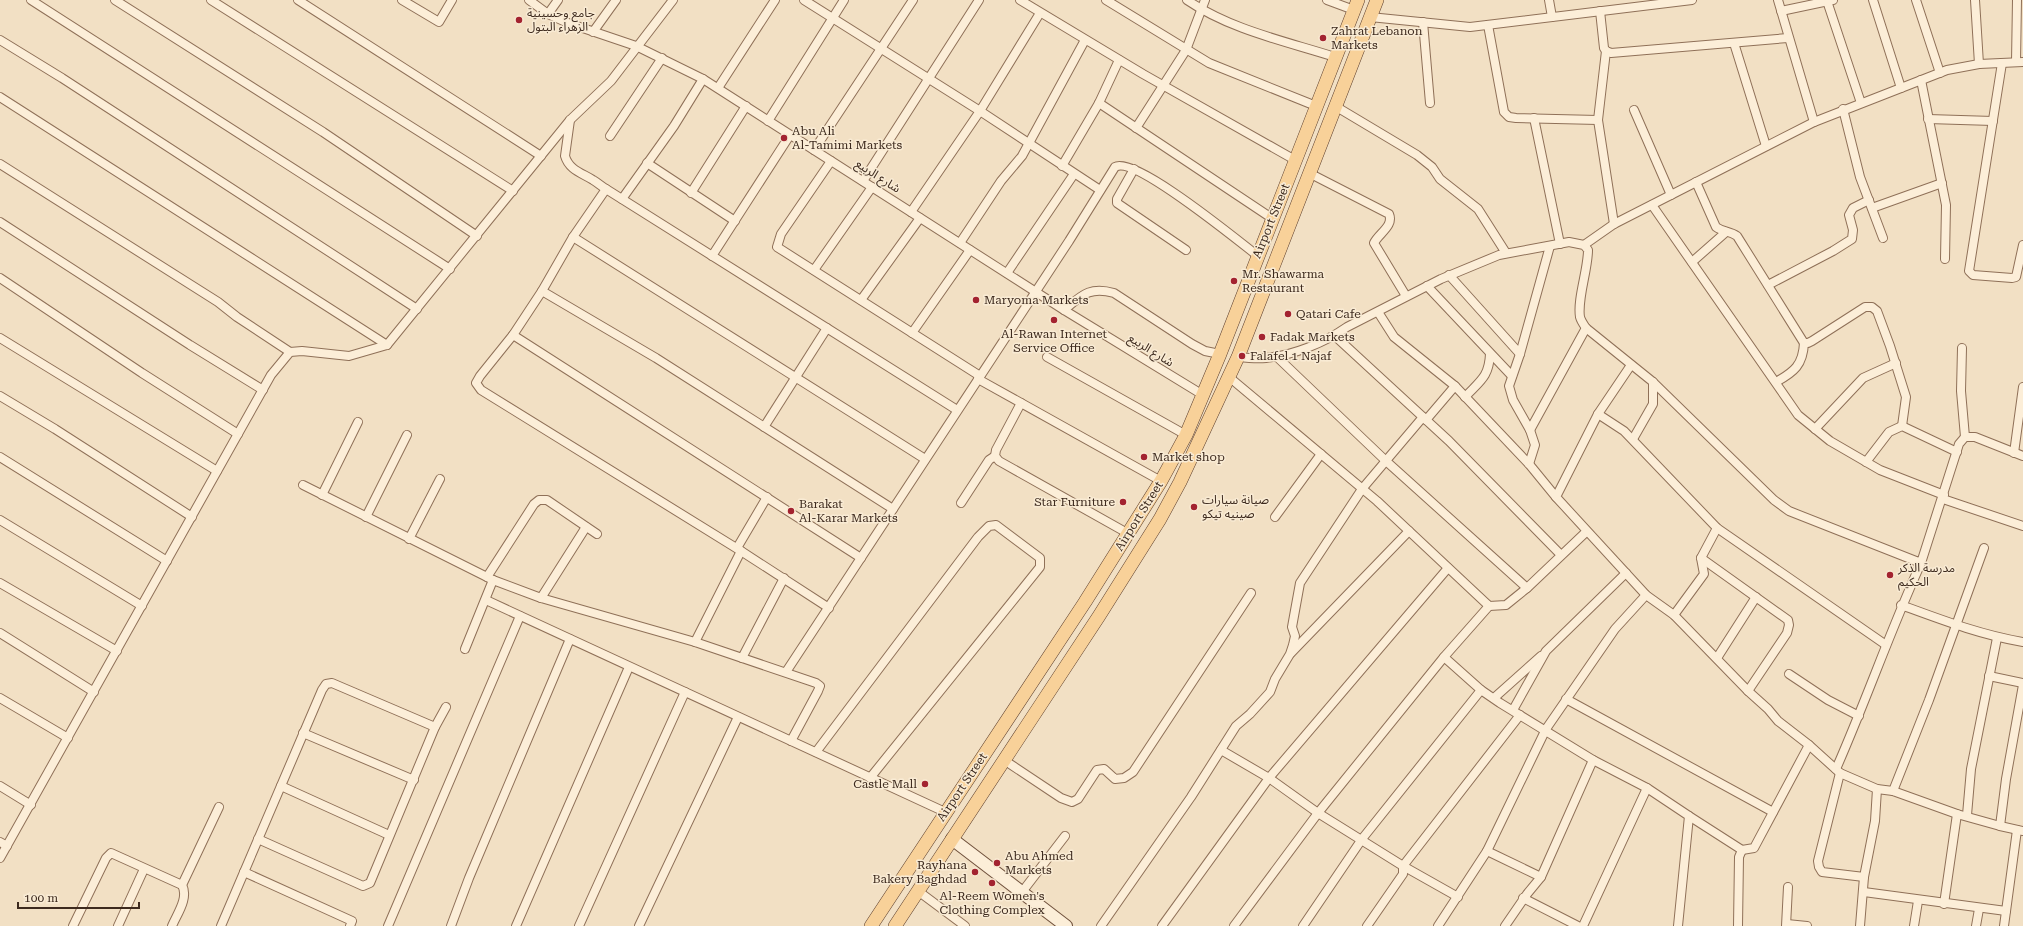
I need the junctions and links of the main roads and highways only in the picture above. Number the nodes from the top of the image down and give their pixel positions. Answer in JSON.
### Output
{"nodes":[{"id":1,"x":1377,"y":0,"type":"edge"},
{"id":2,"x":1356,"y":5,"type":"edge"},
{"id":3,"x":1280,"y":201,"type":"junction"},
{"id":4,"x":1296,"y":207,"type":"junction"},
{"id":5,"x":1271,"y":223,"type":"junction"},
{"id":6,"x":1285,"y":235,"type":"junction"},
{"id":7,"x":1093,"y":590,"type":"junction"},
{"id":8,"x":1109,"y":600,"type":"junction"},
{"id":9,"x":1075,"y":618,"type":"junction"},
{"id":10,"x":1091,"y":627,"type":"junction"},
{"id":11,"x":871,"y":926,"type":"edge"},
{"id":12,"x":894,"y":926,"type":"edge"}],
"edges":[{"from":1,"to":4,"type":"main road","name":"Airport Street"},
{"from":2,"to":3,"type":"main road","name":"Airport Street"},
{"from":3,"to":4,"type":"main road"},
{"from":3,"to":5,"type":"main road","name":"Airport Street"},
{"from":4,"to":6,"type":"main road","name":"Airport Street"},
{"from":5,"to":6,"type":"main road"},
{"from":5,"to":7,"type":"main road","name":"Airport Street"},
{"from":6,"to":8,"type":"main road","name":"Airport Street"},
{"from":7,"to":8,"type":"main road"},
{"from":7,"to":9,"type":"main road","name":"Airport Street"},
{"from":8,"to":10,"type":"main road","name":"Airport Street"},
{"from":9,"to":10,"type":"main road"},
{"from":9,"to":11,"type":"main road","name":"Airport Street"},
{"from":10,"to":12,"type":"main road","name":"Airport Street"}]}
